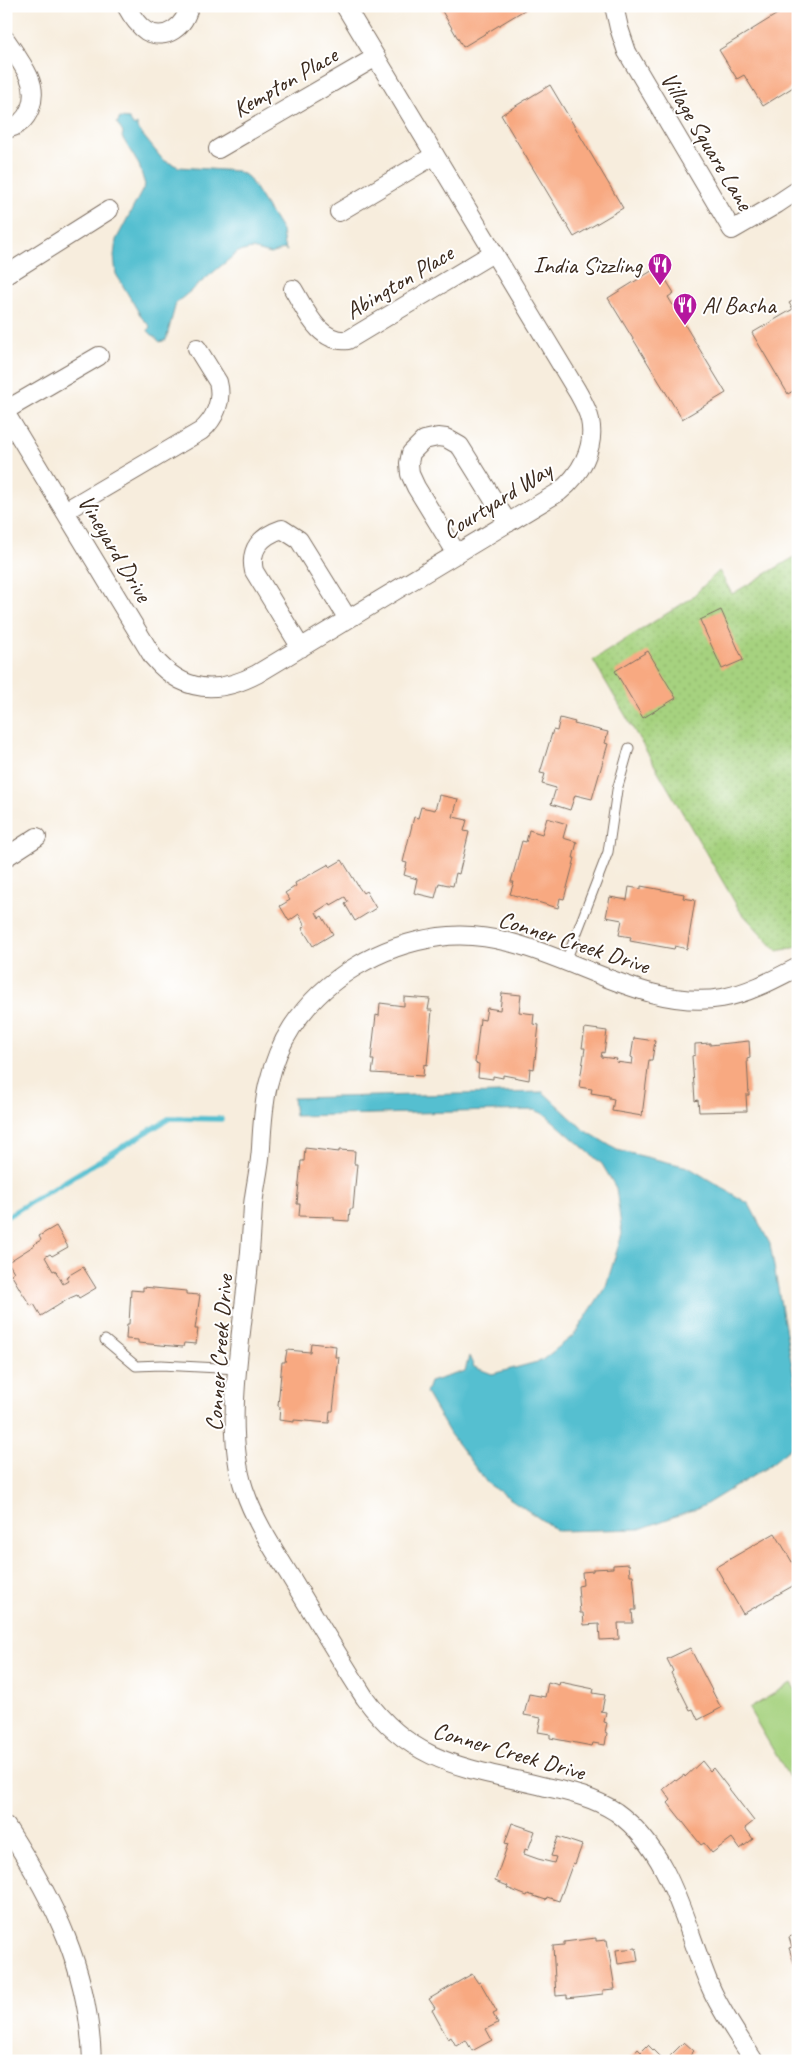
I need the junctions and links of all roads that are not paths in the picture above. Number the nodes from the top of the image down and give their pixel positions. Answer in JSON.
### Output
{"nodes":[{"id":1,"x":126,"y":6,"type":"edge"},
{"id":2,"x":189,"y":6,"type":"edge"},
{"id":3,"x":345,"y":6,"type":"edge"},
{"id":4,"x":614,"y":6,"type":"edge"},
{"id":5,"x":6,"y":40,"type":"edge"},
{"id":6,"x":376,"y":57,"type":"junction"},
{"id":7,"x":6,"y":129,"type":"edge"},
{"id":8,"x":218,"y":148,"type":"dead end"},
{"id":9,"x":435,"y":154,"type":"junction"},
{"id":10,"x":798,"y":190,"type":"edge"},
{"id":11,"x":109,"y":210,"type":"dead end"},
{"id":12,"x":339,"y":212,"type":"dead end"},
{"id":13,"x":493,"y":253,"type":"junction"},
{"id":14,"x":6,"y":275,"type":"edge"},
{"id":15,"x":293,"y":289,"type":"dead end"},
{"id":16,"x":198,"y":348,"type":"dead end"},
{"id":17,"x":98,"y":356,"type":"dead end"},
{"id":18,"x":6,"y":410,"type":"edge"},
{"id":19,"x":6,"y":414,"type":"edge"},
{"id":20,"x":65,"y":511,"type":"junction"},
{"id":21,"x":508,"y":523,"type":"junction"},
{"id":22,"x":457,"y":554,"type":"junction"},
{"id":23,"x":348,"y":619,"type":"junction"},
{"id":24,"x":301,"y":648,"type":"junction"},
{"id":25,"x":200,"y":687,"type":"joint"},
{"id":26,"x":629,"y":748,"type":"dead end"},
{"id":27,"x":37,"y":837,"type":"dead end"},
{"id":28,"x":6,"y":856,"type":"edge"},
{"id":29,"x":566,"y":961,"type":"junction"},
{"id":30,"x":798,"y":966,"type":"edge"},
{"id":31,"x":105,"y":1340,"type":"dead end"},
{"id":32,"x":238,"y":1369,"type":"junction"},
{"id":33,"x":6,"y":1826,"type":"edge"},
{"id":34,"x":92,"y":2061,"type":"edge"},
{"id":35,"x":754,"y":2061,"type":"edge"}],
"edges":[{"from":1,"to":2,"type":"street"},
{"from":3,"to":6,"type":"street","name":"Courtyard Way"},
{"from":4,"to":10,"type":"street","name":"Village Square Lane"},
{"from":5,"to":7,"type":"street"},
{"from":6,"to":8,"type":"street","name":"Kempton Place"},
{"from":6,"to":9,"type":"street","name":"Courtyard Way"},
{"from":9,"to":12,"type":"street"},
{"from":9,"to":13,"type":"street","name":"Courtyard Way"},
{"from":11,"to":14,"type":"street"},
{"from":13,"to":15,"type":"street","name":"Abington Place"},
{"from":13,"to":21,"type":"street","name":"Courtyard Way"},
{"from":16,"to":20,"type":"street"},
{"from":17,"to":18,"type":"street"},
{"from":19,"to":20,"type":"street","name":"Vineyard Drive"},
{"from":20,"to":25,"type":"street","name":"Vineyard Drive"},
{"from":21,"to":22,"type":"street","name":"Courtyard Way"},
{"from":21,"to":22,"type":"street"},
{"from":22,"to":23,"type":"street","name":"Courtyard Way"},
{"from":23,"to":24,"type":"street","name":"Courtyard Way"},
{"from":23,"to":24,"type":"street"},
{"from":24,"to":25,"type":"street","name":"Courtyard Way"},
{"from":26,"to":29,"type":"lane"},
{"from":27,"to":28,"type":"street"},
{"from":29,"to":30,"type":"street","name":"Conner Creek Drive"},
{"from":29,"to":32,"type":"street","name":"Conner Creek Drive"},
{"from":31,"to":32,"type":"lane"},
{"from":32,"to":35,"type":"street","name":"Conner Creek Drive"},
{"from":33,"to":34,"type":"street"}]}
